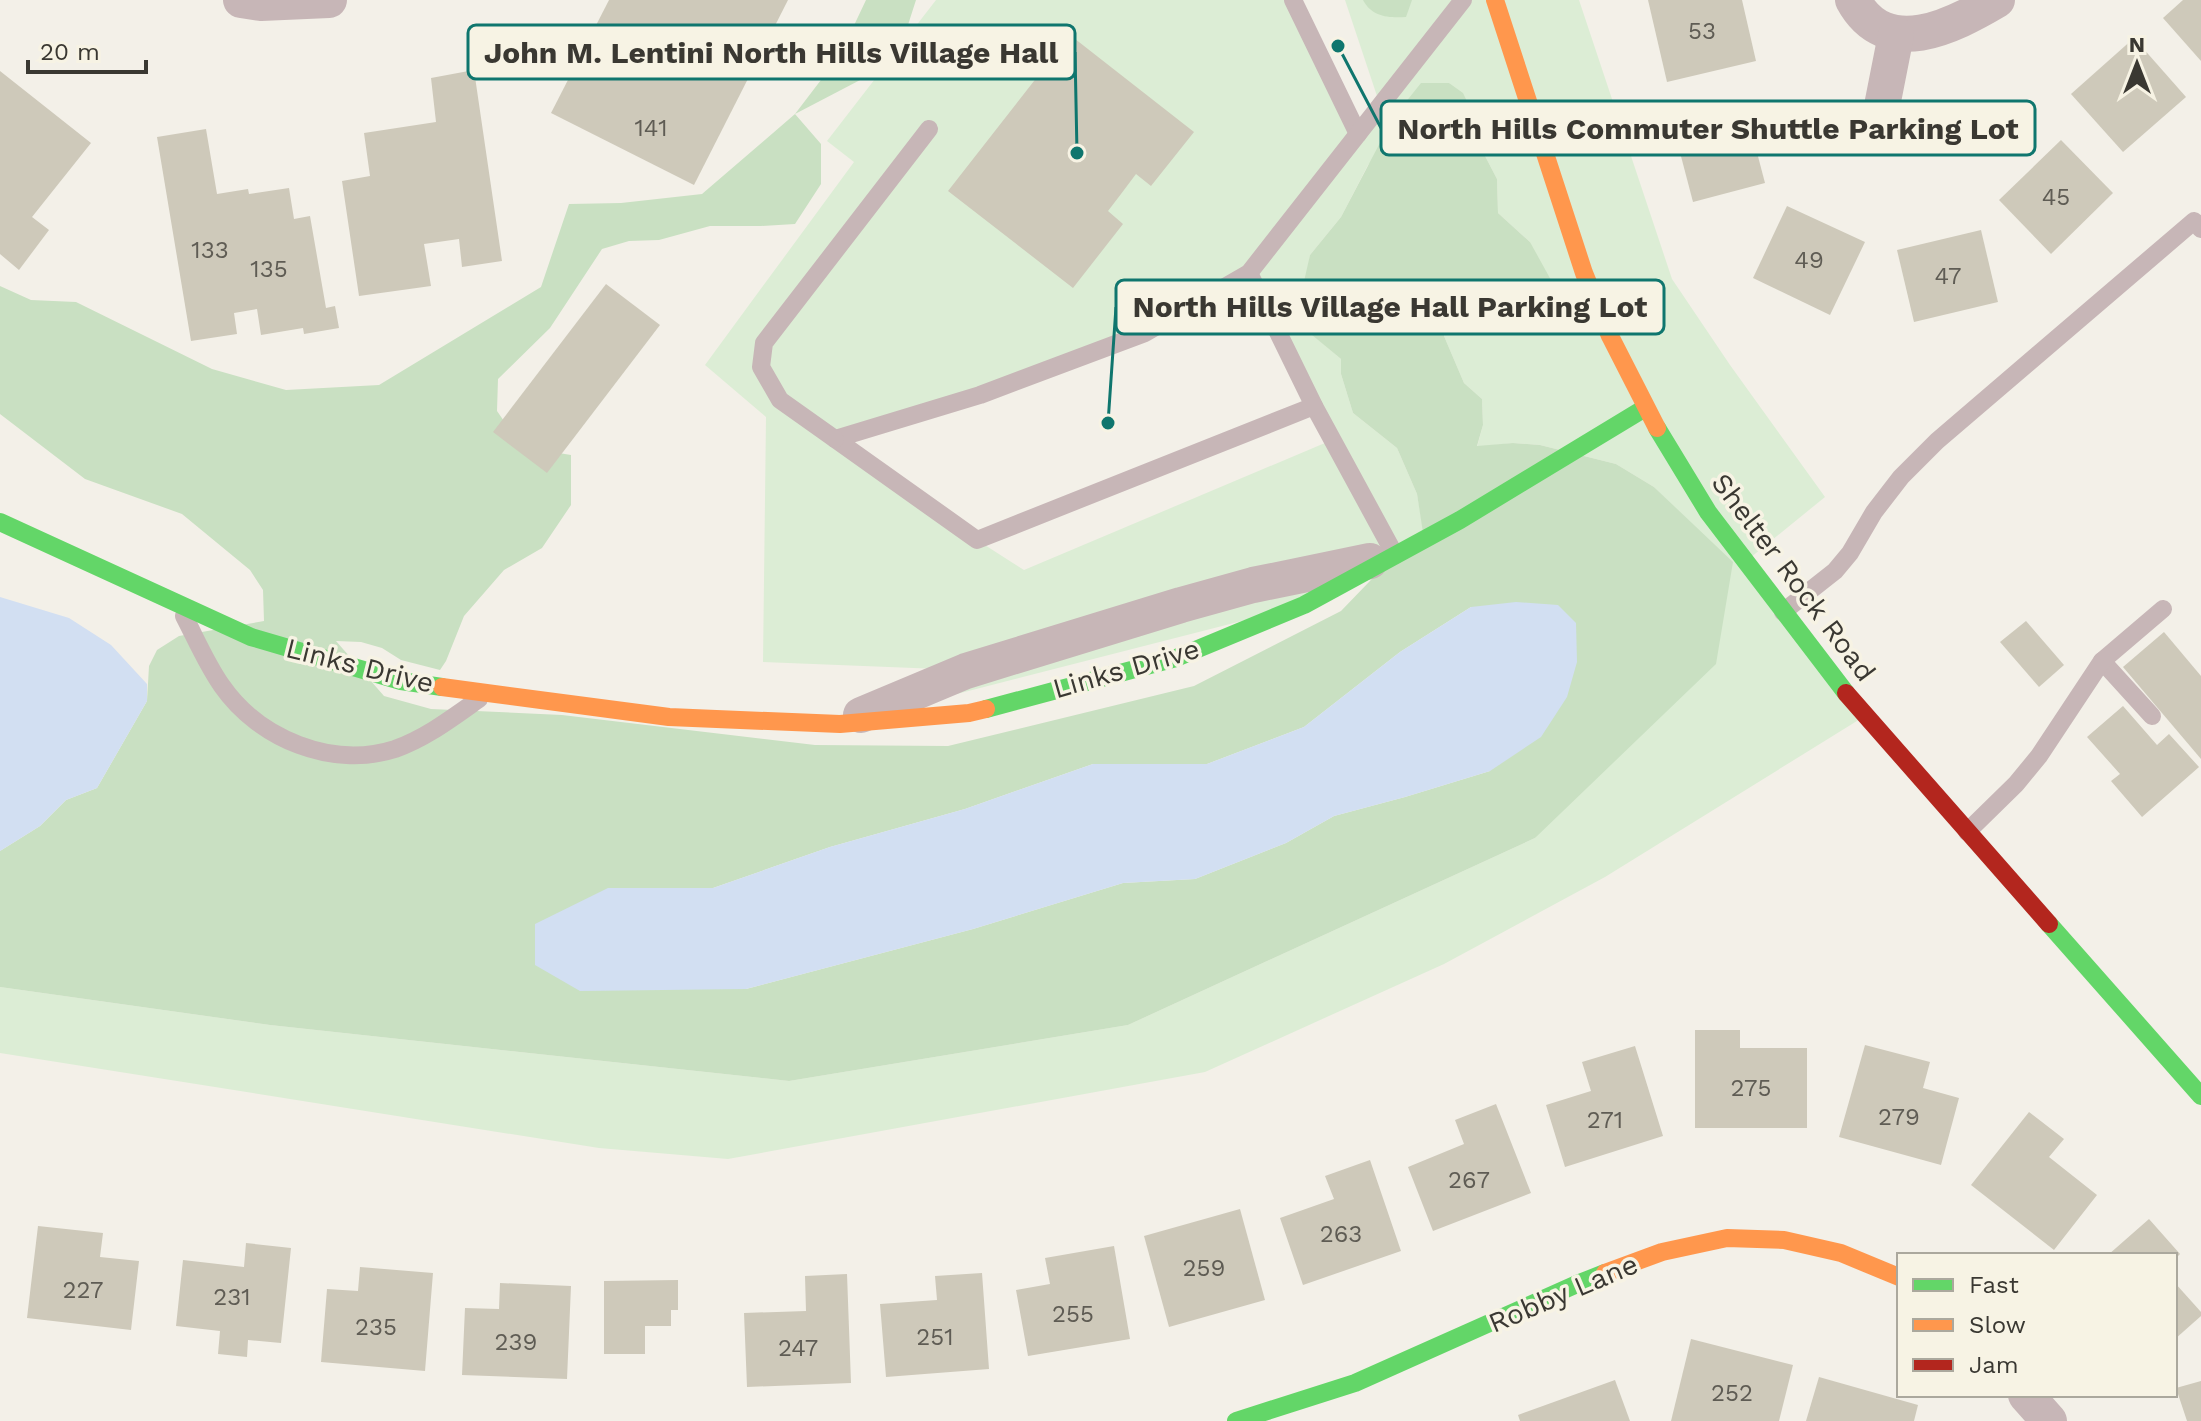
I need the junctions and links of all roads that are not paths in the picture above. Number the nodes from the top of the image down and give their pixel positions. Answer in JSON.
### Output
{"nodes":[{"id":1,"x":241,"y":0,"type":"edge"},
{"id":2,"x":329,"y":0,"type":"edge"},
{"id":3,"x":1293,"y":0,"type":"edge"},
{"id":4,"x":1463,"y":0,"type":"edge"},
{"id":5,"x":1495,"y":0,"type":"edge"},
{"id":6,"x":1853,"y":0,"type":"edge"},
{"id":7,"x":1997,"y":0,"type":"edge"},
{"id":8,"x":1896,"y":35,"type":"junction"},
{"id":9,"x":1882,"y":106,"type":"dead end"},
{"id":10,"x":929,"y":129,"type":"dead end"},
{"id":11,"x":1358,"y":134,"type":"junction"},
{"id":12,"x":2201,"y":229,"type":"edge"},
{"id":13,"x":1249,"y":273,"type":"junction"},
{"id":14,"x":1314,"y":406,"type":"junction"},
{"id":15,"x":1645,"y":408,"type":"junction"},
{"id":16,"x":835,"y":439,"type":"junction"},
{"id":17,"x":0,"y":522,"type":"edge"},
{"id":18,"x":1395,"y":555,"type":"junction"},
{"id":19,"x":177,"y":603,"type":"junction"},
{"id":20,"x":2163,"y":609,"type":"dead end"},
{"id":21,"x":1783,"y":612,"type":"junction"},
{"id":22,"x":2102,"y":661,"type":"junction"},
{"id":23,"x":487,"y":693,"type":"junction"},
{"id":24,"x":2152,"y":716,"type":"dead end"},
{"id":25,"x":840,"y":724,"type":"junction"},
{"id":26,"x":1967,"y":832,"type":"junction"},
{"id":27,"x":2201,"y":1096,"type":"edge"},
{"id":28,"x":1897,"y":1276,"type":"edge"},
{"id":29,"x":2028,"y":1397,"type":"edge"},
{"id":30,"x":1236,"y":1421,"type":"edge"},
{"id":31,"x":2049,"y":1421,"type":"edge"}],
"edges":[{"from":1,"to":2,"type":"street"},
{"from":3,"to":11,"type":"lane"},
{"from":4,"to":11,"type":"lane"},
{"from":5,"to":15,"type":"street","name":"Shelter Rock Road"},
{"from":6,"to":8,"type":"street"},
{"from":7,"to":8,"type":"street"},
{"from":8,"to":9,"type":"street"},
{"from":10,"to":16,"type":"lane"},
{"from":11,"to":13,"type":"lane"},
{"from":12,"to":21,"type":"lane"},
{"from":13,"to":14,"type":"lane"},
{"from":13,"to":16,"type":"lane"},
{"from":14,"to":16,"type":"lane"},
{"from":14,"to":18,"type":"lane"},
{"from":15,"to":18,"type":"street","name":"Links Drive"},
{"from":15,"to":21,"type":"street","name":"Shelter Rock Road"},
{"from":17,"to":19,"type":"street","name":"Links Drive"},
{"from":18,"to":25,"type":"street","name":"Links Drive"},
{"from":18,"to":25,"type":"street","name":"Links Drive"},
{"from":19,"to":23,"type":"street","name":"Links Drive"},
{"from":19,"to":23,"type":"lane"},
{"from":20,"to":22,"type":"lane"},
{"from":21,"to":26,"type":"street","name":"Shelter Rock Road"},
{"from":22,"to":24,"type":"lane"},
{"from":22,"to":26,"type":"lane"},
{"from":23,"to":25,"type":"street","name":"Links Drive"},
{"from":26,"to":27,"type":"street","name":"Shelter Rock Road"},
{"from":28,"to":30,"type":"street","name":"Robby Lane"},
{"from":29,"to":31,"type":"street"}]}
